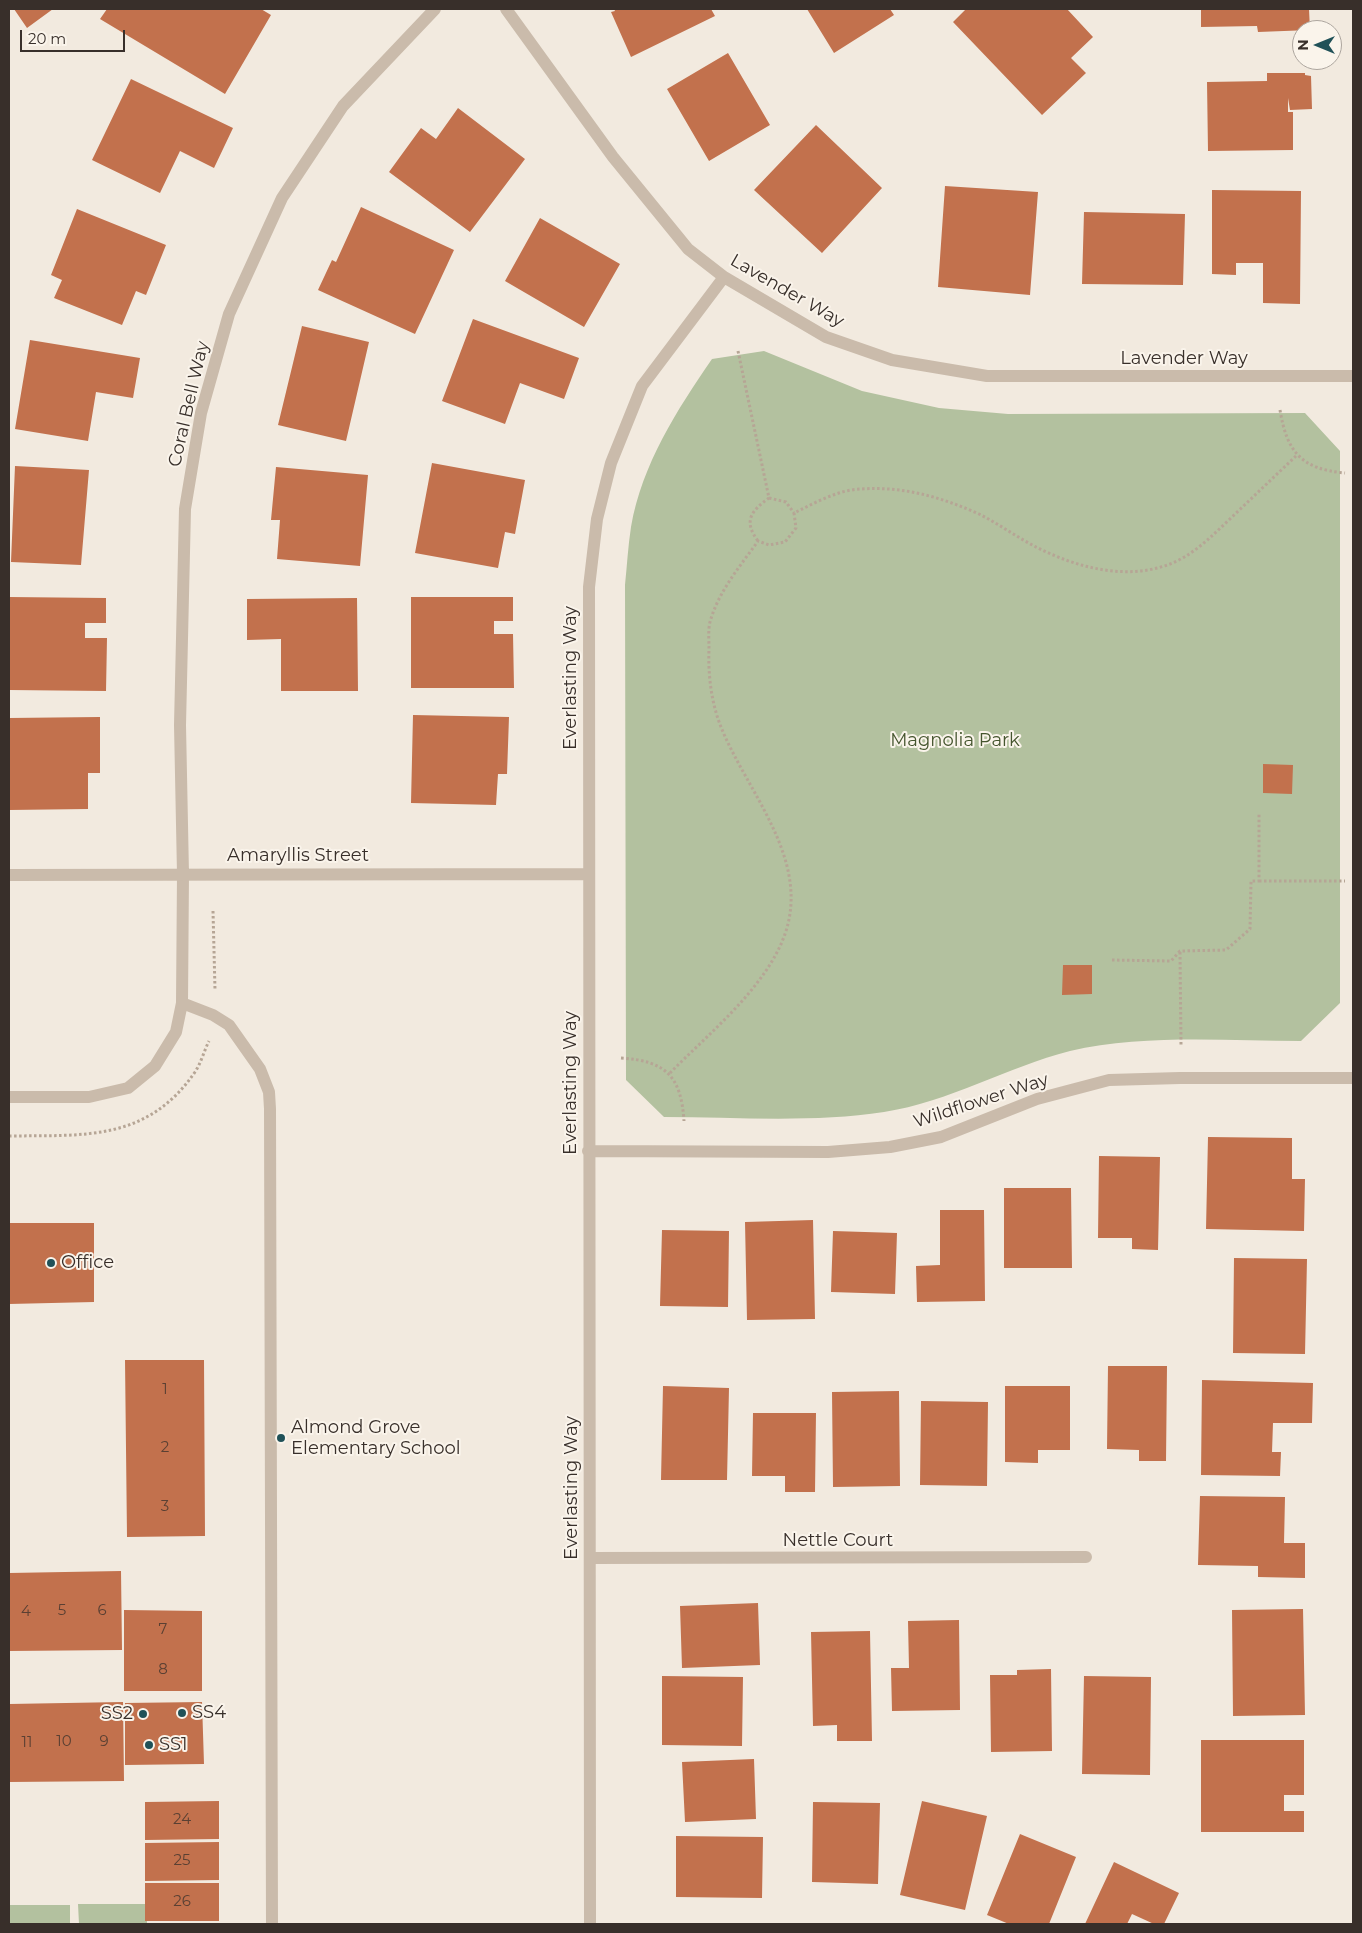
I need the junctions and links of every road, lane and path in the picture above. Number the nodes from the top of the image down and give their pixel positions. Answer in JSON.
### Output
{"nodes":[{"id":1,"x":435,"y":9,"type":"edge"},
{"id":2,"x":506,"y":9,"type":"edge"},
{"id":3,"x":724,"y":277,"type":"junction"},
{"id":4,"x":738,"y":351,"type":"dead end"},
{"id":5,"x":1353,"y":376,"type":"edge"},
{"id":6,"x":1280,"y":410,"type":"dead end"},
{"id":7,"x":1296,"y":456,"type":"junction"},
{"id":8,"x":1344,"y":473,"type":"dead end"},
{"id":9,"x":769,"y":498,"type":"junction"},
{"id":10,"x":794,"y":513,"type":"junction"},
{"id":11,"x":758,"y":541,"type":"junction"},
{"id":12,"x":1259,"y":813,"type":"dead end"},
{"id":13,"x":183,"y":874,"type":"junction"},
{"id":14,"x":588,"y":874,"type":"junction"},
{"id":15,"x":9,"y":875,"type":"edge"},
{"id":16,"x":1259,"y":881,"type":"junction"},
{"id":17,"x":1344,"y":881,"type":"dead end"},
{"id":18,"x":1180,"y":951,"type":"junction"},
{"id":19,"x":1112,"y":960,"type":"dead end"},
{"id":20,"x":182,"y":1003,"type":"junction"},
{"id":21,"x":1181,"y":1045,"type":"dead end"},
{"id":22,"x":621,"y":1058,"type":"dead end"},
{"id":23,"x":670,"y":1073,"type":"junction"},
{"id":24,"x":1353,"y":1078,"type":"edge"},
{"id":25,"x":9,"y":1097,"type":"edge"},
{"id":26,"x":684,"y":1121,"type":"dead end"},
{"id":27,"x":588,"y":1151,"type":"junction"},
{"id":28,"x":1086,"y":1557,"type":"dead end"},
{"id":29,"x":590,"y":1558,"type":"junction"},
{"id":30,"x":272,"y":1924,"type":"edge"},
{"id":31,"x":590,"y":1924,"type":"edge"}],
"edges":[{"from":1,"to":13,"type":"street","name":"Coral Bell Way"},
{"from":2,"to":3,"type":"street","name":"Lavender Way"},
{"from":3,"to":5,"type":"street","name":"Lavender Way"},
{"from":3,"to":14,"type":"street","name":"Everlasting Way"},
{"from":4,"to":9,"type":"path"},
{"from":6,"to":7,"type":"path"},
{"from":7,"to":8,"type":"path"},
{"from":7,"to":10,"type":"path"},
{"from":9,"to":10,"type":"path"},
{"from":9,"to":11,"type":"path"},
{"from":10,"to":11,"type":"path"},
{"from":11,"to":23,"type":"path"},
{"from":12,"to":16,"type":"path"},
{"from":13,"to":14,"type":"street","name":"Amaryllis Street"},
{"from":13,"to":15,"type":"street","name":"Amaryllis Street"},
{"from":13,"to":20,"type":"street","name":"Coral Bell Way"},
{"from":14,"to":27,"type":"street","name":"Everlasting Way"},
{"from":16,"to":17,"type":"path"},
{"from":16,"to":18,"type":"path"},
{"from":18,"to":19,"type":"path"},
{"from":18,"to":21,"type":"path"},
{"from":20,"to":25,"type":"street","name":"Coral Bell Way"},
{"from":20,"to":30,"type":"street"},
{"from":22,"to":23,"type":"path"},
{"from":23,"to":26,"type":"path"},
{"from":24,"to":27,"type":"street","name":"Wildflower Way"},
{"from":27,"to":29,"type":"street","name":"Everlasting Way"},
{"from":28,"to":29,"type":"street","name":"Nettle Court"},
{"from":29,"to":31,"type":"street","name":"Everlasting Way"}]}
